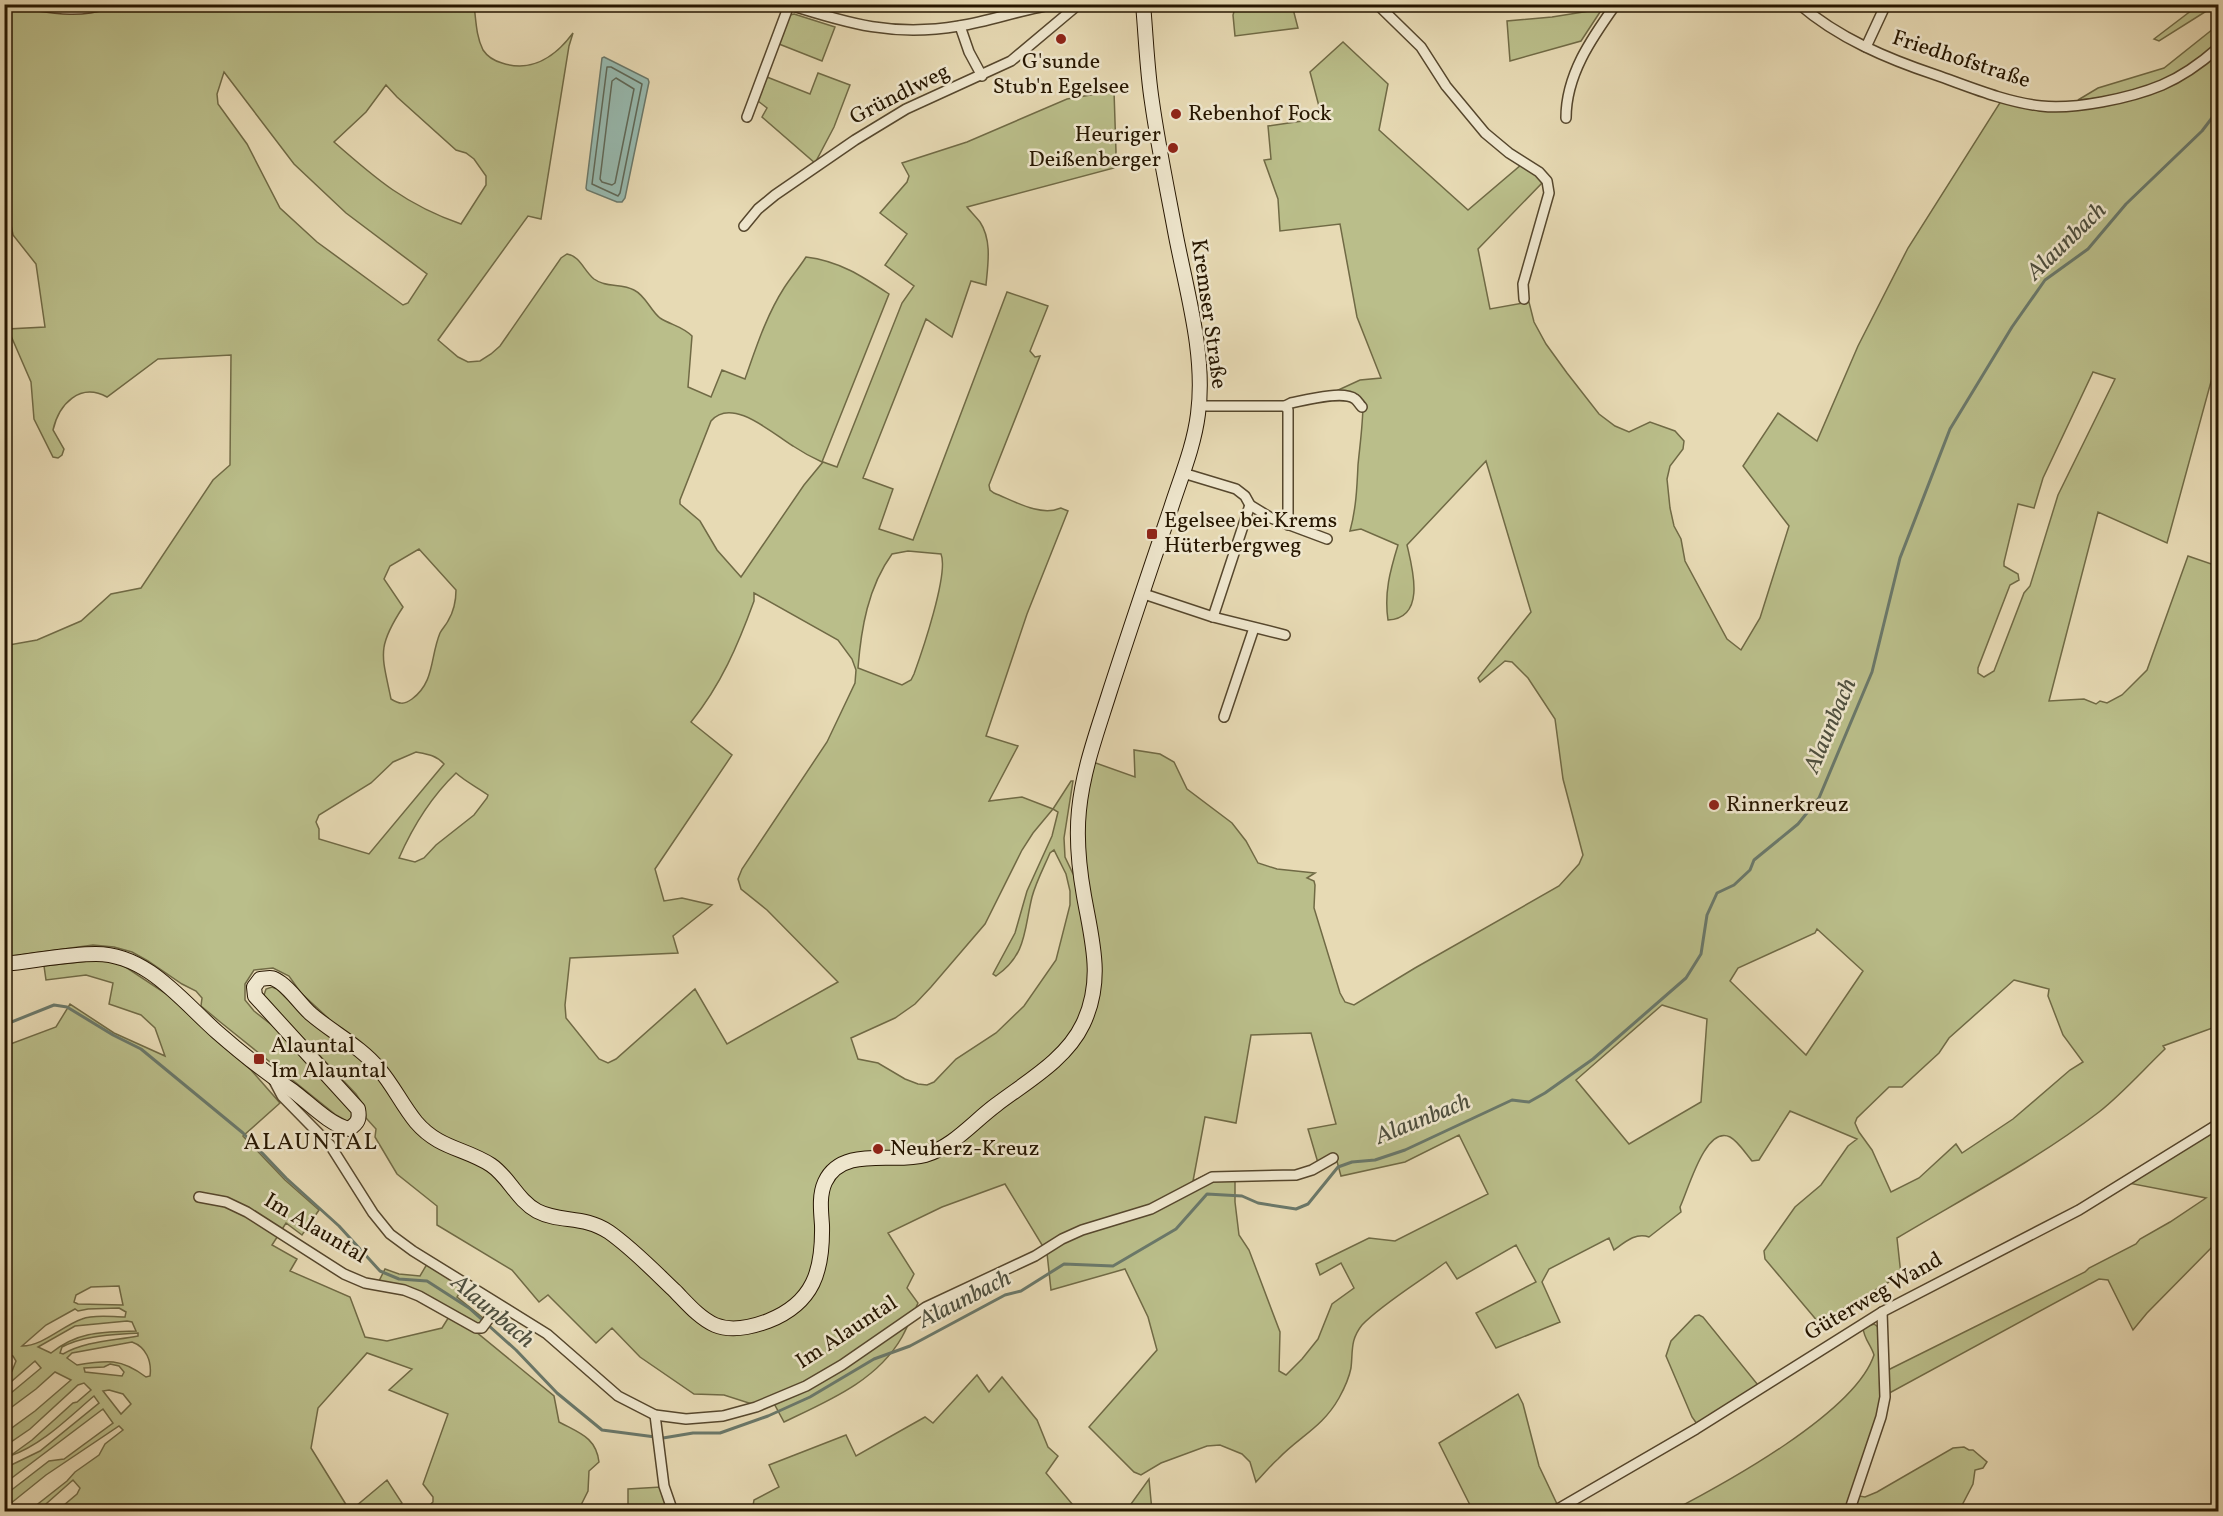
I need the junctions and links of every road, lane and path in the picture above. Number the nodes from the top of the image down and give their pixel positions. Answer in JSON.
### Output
{"nodes":[{"id":1,"x":26,"y":4,"type":"edge"},
{"id":2,"x":106,"y":4,"type":"edge"},
{"id":3,"x":1058,"y":4,"type":"edge"},
{"id":4,"x":1079,"y":4,"type":"edge"},
{"id":5,"x":1143,"y":4,"type":"edge"},
{"id":6,"x":1377,"y":4,"type":"edge"},
{"id":7,"x":1616,"y":4,"type":"edge"},
{"id":8,"x":1886,"y":4,"type":"edge"},
{"id":9,"x":788,"y":5,"type":"edge"},
{"id":10,"x":1803,"y":6,"type":"edge"},
{"id":11,"x":960,"y":26,"type":"junction"},
{"id":12,"x":1866,"y":47,"type":"junction"},
{"id":13,"x":2218,"y":48,"type":"edge"},
{"id":14,"x":982,"y":76,"type":"junction"},
{"id":15,"x":747,"y":117,"type":"dead end"},
{"id":16,"x":1566,"y":118,"type":"dead end"},
{"id":17,"x":744,"y":226,"type":"dead end"},
{"id":18,"x":1524,"y":299,"type":"dead end"},
{"id":19,"x":1199,"y":406,"type":"junction"},
{"id":20,"x":1285,"y":406,"type":"junction"},
{"id":21,"x":1362,"y":407,"type":"dead end"},
{"id":22,"x":1182,"y":473,"type":"junction"},
{"id":23,"x":1250,"y":505,"type":"junction"},
{"id":24,"x":1288,"y":525,"type":"junction"},
{"id":25,"x":1327,"y":539,"type":"dead end"},
{"id":26,"x":1141,"y":593,"type":"junction"},
{"id":27,"x":1213,"y":617,"type":"junction"},
{"id":28,"x":1254,"y":628,"type":"junction"},
{"id":29,"x":1285,"y":635,"type":"dead end"},
{"id":30,"x":1224,"y":717,"type":"dead end"},
{"id":31,"x":4,"y":964,"type":"edge"},
{"id":32,"x":272,"y":1077,"type":"junction"},
{"id":33,"x":2218,"y":1124,"type":"edge"},
{"id":34,"x":1333,"y":1158,"type":"dead end"},
{"id":35,"x":199,"y":1197,"type":"dead end"},
{"id":36,"x":499,"y":1305,"type":"junction"},
{"id":37,"x":1882,"y":1312,"type":"junction"},
{"id":38,"x":655,"y":1415,"type":"junction"},
{"id":39,"x":674,"y":1512,"type":"edge"},
{"id":40,"x":1553,"y":1512,"type":"edge"},
{"id":41,"x":1849,"y":1512,"type":"edge"}],
"edges":[{"from":1,"to":2,"type":"street"},
{"from":3,"to":11,"type":"street"},
{"from":4,"to":14,"type":"street","name":"Gründlweg"},
{"from":5,"to":19,"type":"street","name":"Kremser Straße"},
{"from":6,"to":18,"type":"street"},
{"from":7,"to":16,"type":"street"},
{"from":8,"to":12,"type":"street"},
{"from":9,"to":11,"type":"street"},
{"from":9,"to":15,"type":"street"},
{"from":10,"to":12,"type":"street","name":"Friedhofstraße"},
{"from":11,"to":14,"type":"street"},
{"from":12,"to":13,"type":"street","name":"Friedhofstraße"},
{"from":14,"to":17,"type":"street","name":"Gründlweg"},
{"from":19,"to":20,"type":"street"},
{"from":19,"to":22,"type":"street","name":"Kremser Straße"},
{"from":20,"to":21,"type":"street"},
{"from":20,"to":24,"type":"street"},
{"from":22,"to":23,"type":"street"},
{"from":22,"to":26,"type":"street","name":"Kremser Straße"},
{"from":23,"to":24,"type":"street"},
{"from":23,"to":27,"type":"street"},
{"from":24,"to":25,"type":"street"},
{"from":26,"to":27,"type":"street"},
{"from":26,"to":32,"type":"street","name":"Kremser Straße"},
{"from":27,"to":28,"type":"street"},
{"from":28,"to":29,"type":"street"},
{"from":28,"to":30,"type":"street"},
{"from":31,"to":32,"type":"street","name":"Im Alauntal"},
{"from":32,"to":36,"type":"street","name":"Im Alauntal"},
{"from":33,"to":37,"type":"street","name":"Güterweg Wand"},
{"from":34,"to":38,"type":"street","name":"Im Alauntal"},
{"from":35,"to":36,"type":"street","name":"Im Alauntal"},
{"from":36,"to":38,"type":"street","name":"Im Alauntal"},
{"from":37,"to":40,"type":"street","name":"Güterweg Wand"},
{"from":37,"to":41,"type":"street"},
{"from":38,"to":39,"type":"street"}]}
